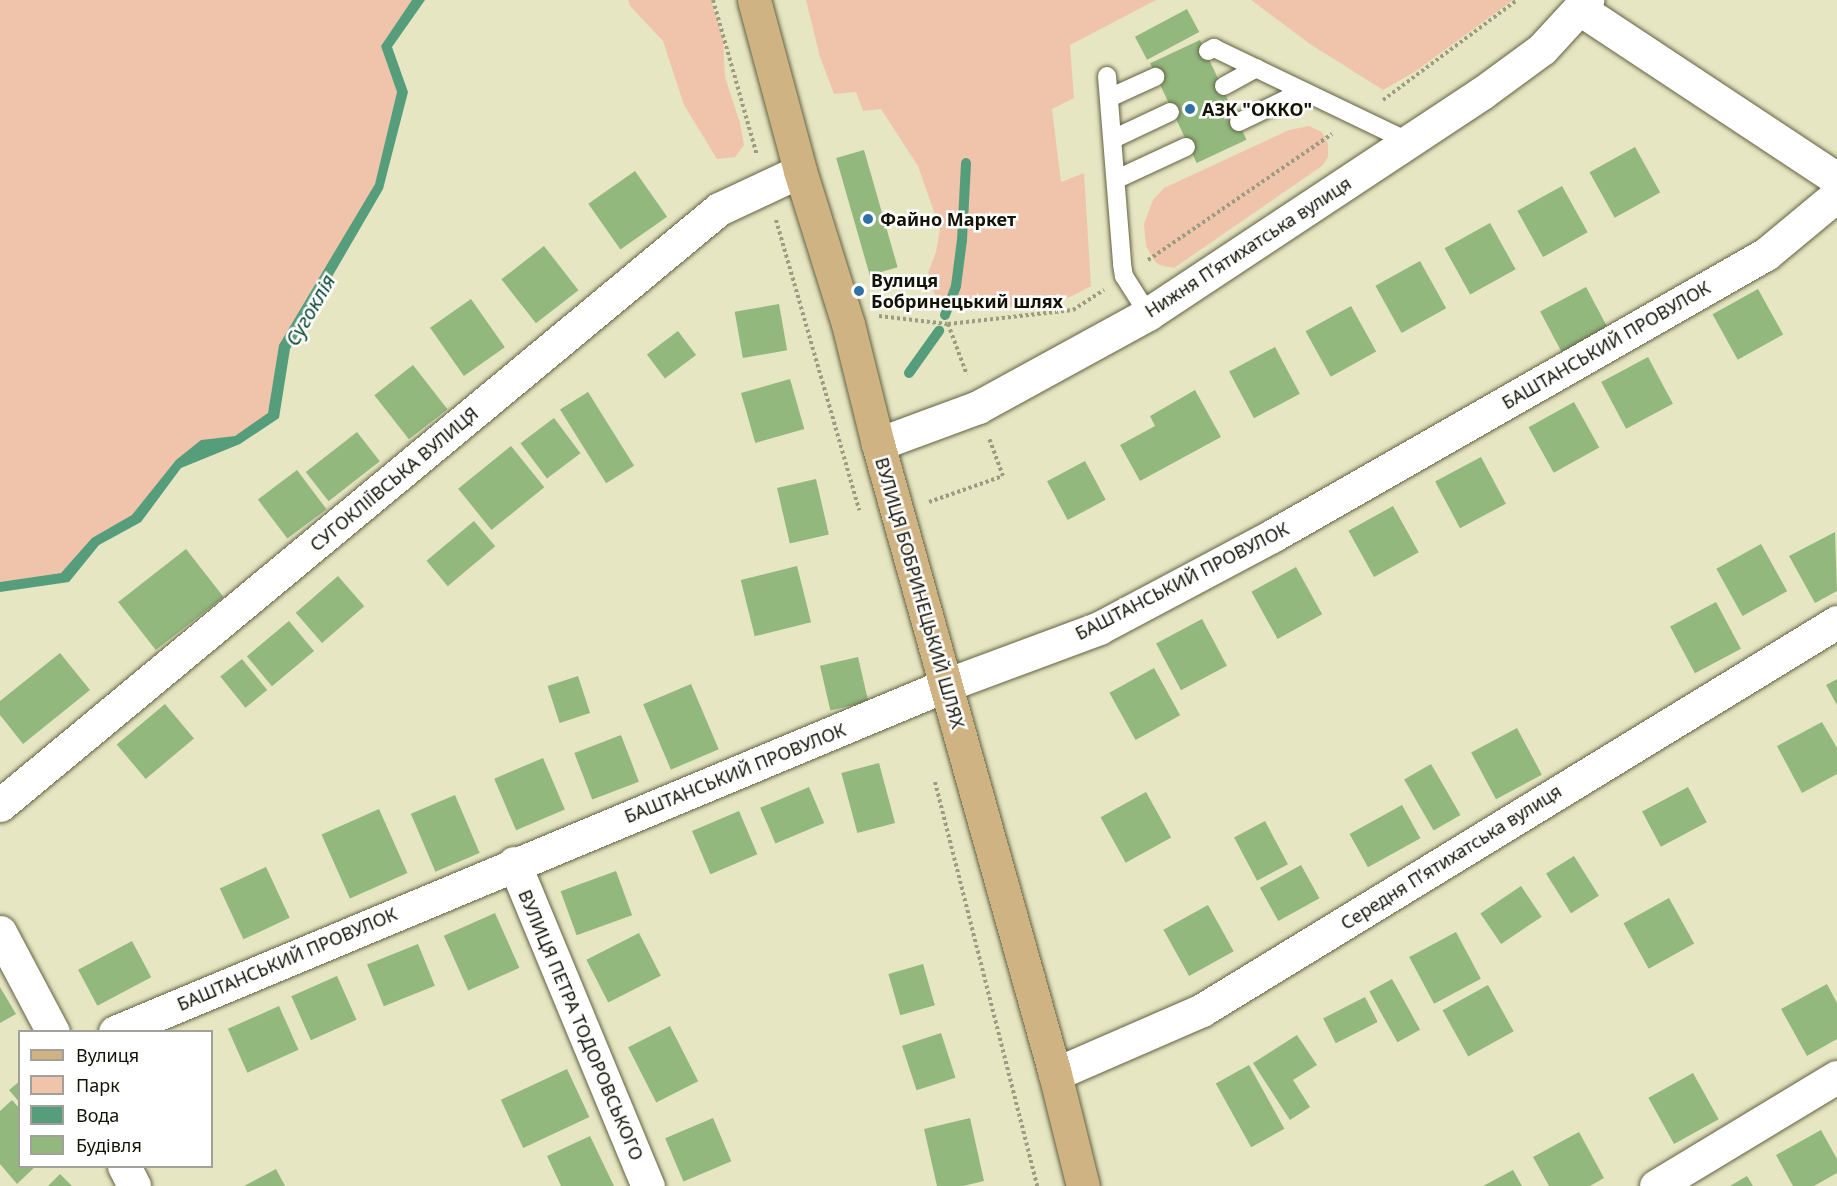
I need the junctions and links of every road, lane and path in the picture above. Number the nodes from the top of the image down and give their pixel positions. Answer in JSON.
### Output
{"nodes":[{"id":1,"x":754,"y":0,"type":"edge"},
{"id":2,"x":1584,"y":4,"type":"edge"},
{"id":3,"x":1208,"y":51,"type":"dead end"},
{"id":4,"x":1256,"y":68,"type":"junction"},
{"id":5,"x":1107,"y":76,"type":"dead end"},
{"id":6,"x":1155,"y":77,"type":"dead end"},
{"id":7,"x":1224,"y":86,"type":"dead end"},
{"id":8,"x":1303,"y":91,"type":"junction"},
{"id":9,"x":1109,"y":98,"type":"junction"},
{"id":10,"x":1170,"y":112,"type":"dead end"},
{"id":11,"x":1239,"y":122,"type":"dead end"},
{"id":12,"x":1113,"y":140,"type":"junction"},
{"id":13,"x":1409,"y":142,"type":"junction"},
{"id":14,"x":1186,"y":147,"type":"dead end"},
{"id":15,"x":800,"y":171,"type":"junction"},
{"id":16,"x":1117,"y":179,"type":"junction"},
{"id":17,"x":1837,"y":179,"type":"edge"},
{"id":18,"x":1837,"y":195,"type":"edge"},
{"id":19,"x":1073,"y":310,"type":"dead end"},
{"id":20,"x":1148,"y":314,"type":"junction"},
{"id":21,"x":874,"y":316,"type":"dead end"},
{"id":22,"x":809,"y":338,"type":"dead end"},
{"id":23,"x":878,"y":444,"type":"junction"},
{"id":24,"x":860,"y":515,"type":"dead end"},
{"id":25,"x":1837,"y":622,"type":"edge"},
{"id":26,"x":946,"y":685,"type":"junction"},
{"id":27,"x":934,"y":777,"type":"dead end"},
{"id":28,"x":0,"y":805,"type":"edge"},
{"id":29,"x":514,"y":863,"type":"junction"},
{"id":30,"x":0,"y":932,"type":"edge"},
{"id":31,"x":52,"y":1030,"type":"edge"},
{"id":32,"x":120,"y":1030,"type":"edge"},
{"id":33,"x":1055,"y":1074,"type":"junction"},
{"id":34,"x":1837,"y":1077,"type":"edge"},
{"id":35,"x":124,"y":1168,"type":"edge"},
{"id":36,"x":134,"y":1186,"type":"edge"},
{"id":37,"x":648,"y":1186,"type":"edge"},
{"id":38,"x":1037,"y":1186,"type":"edge"},
{"id":39,"x":1083,"y":1186,"type":"edge"},
{"id":40,"x":1656,"y":1186,"type":"edge"}],
"edges":[{"from":1,"to":15,"type":"main road","name":"ВУЛИЦЯ БОБРИНЕЦЬКИЙ ШЛЯХ"},
{"from":2,"to":13,"type":"street","name":"Нижня Пʼятихатська вулиця"},
{"from":2,"to":17,"type":"street"},
{"from":3,"to":4,"type":"lane"},
{"from":4,"to":7,"type":"lane"},
{"from":4,"to":8,"type":"lane"},
{"from":5,"to":9,"type":"lane"},
{"from":6,"to":9,"type":"lane"},
{"from":8,"to":11,"type":"lane"},
{"from":8,"to":13,"type":"lane"},
{"from":9,"to":12,"type":"lane"},
{"from":10,"to":12,"type":"lane"},
{"from":12,"to":16,"type":"lane"},
{"from":13,"to":20,"type":"street","name":"Нижня Пʼятихатська вулиця"},
{"from":14,"to":16,"type":"lane"},
{"from":15,"to":23,"type":"main road","name":"ВУЛИЦЯ БОБРИНЕЦЬКИЙ ШЛЯХ"},
{"from":15,"to":28,"type":"street","name":"СУГОКЛІЇВСЬКА ВУЛИЦЯ"},
{"from":16,"to":20,"type":"lane"},
{"from":18,"to":26,"type":"street","name":"БАШТАНСЬКИЙ ПРОВУЛОК"},
{"from":19,"to":21,"type":"path"},
{"from":20,"to":23,"type":"street","name":"Нижня Пʼятихатська вулиця"},
{"from":22,"to":24,"type":"path"},
{"from":23,"to":26,"type":"main road","name":"ВУЛИЦЯ БОБРИНЕЦЬКИЙ ШЛЯХ"},
{"from":25,"to":33,"type":"street","name":"Середня Пʼятихатська вулиця"},
{"from":26,"to":29,"type":"street","name":"БАШТАНСЬКИЙ ПРОВУЛОК"},
{"from":26,"to":33,"type":"main road","name":"ВУЛИЦЯ БОБРИНЕЦЬКИЙ ШЛЯХ"},
{"from":27,"to":38,"type":"path"},
{"from":29,"to":32,"type":"street","name":"БАШТАНСЬКИЙ ПРОВУЛОК"},
{"from":29,"to":37,"type":"street","name":"ВУЛИЦЯ ПЕТРА ТОДОРОВСЬКОГО"},
{"from":30,"to":31,"type":"street"},
{"from":33,"to":39,"type":"main road","name":"ВУЛИЦЯ БОБРИНЕЦЬКИЙ ШЛЯХ"},
{"from":34,"to":40,"type":"street"},
{"from":35,"to":36,"type":"street"}]}
